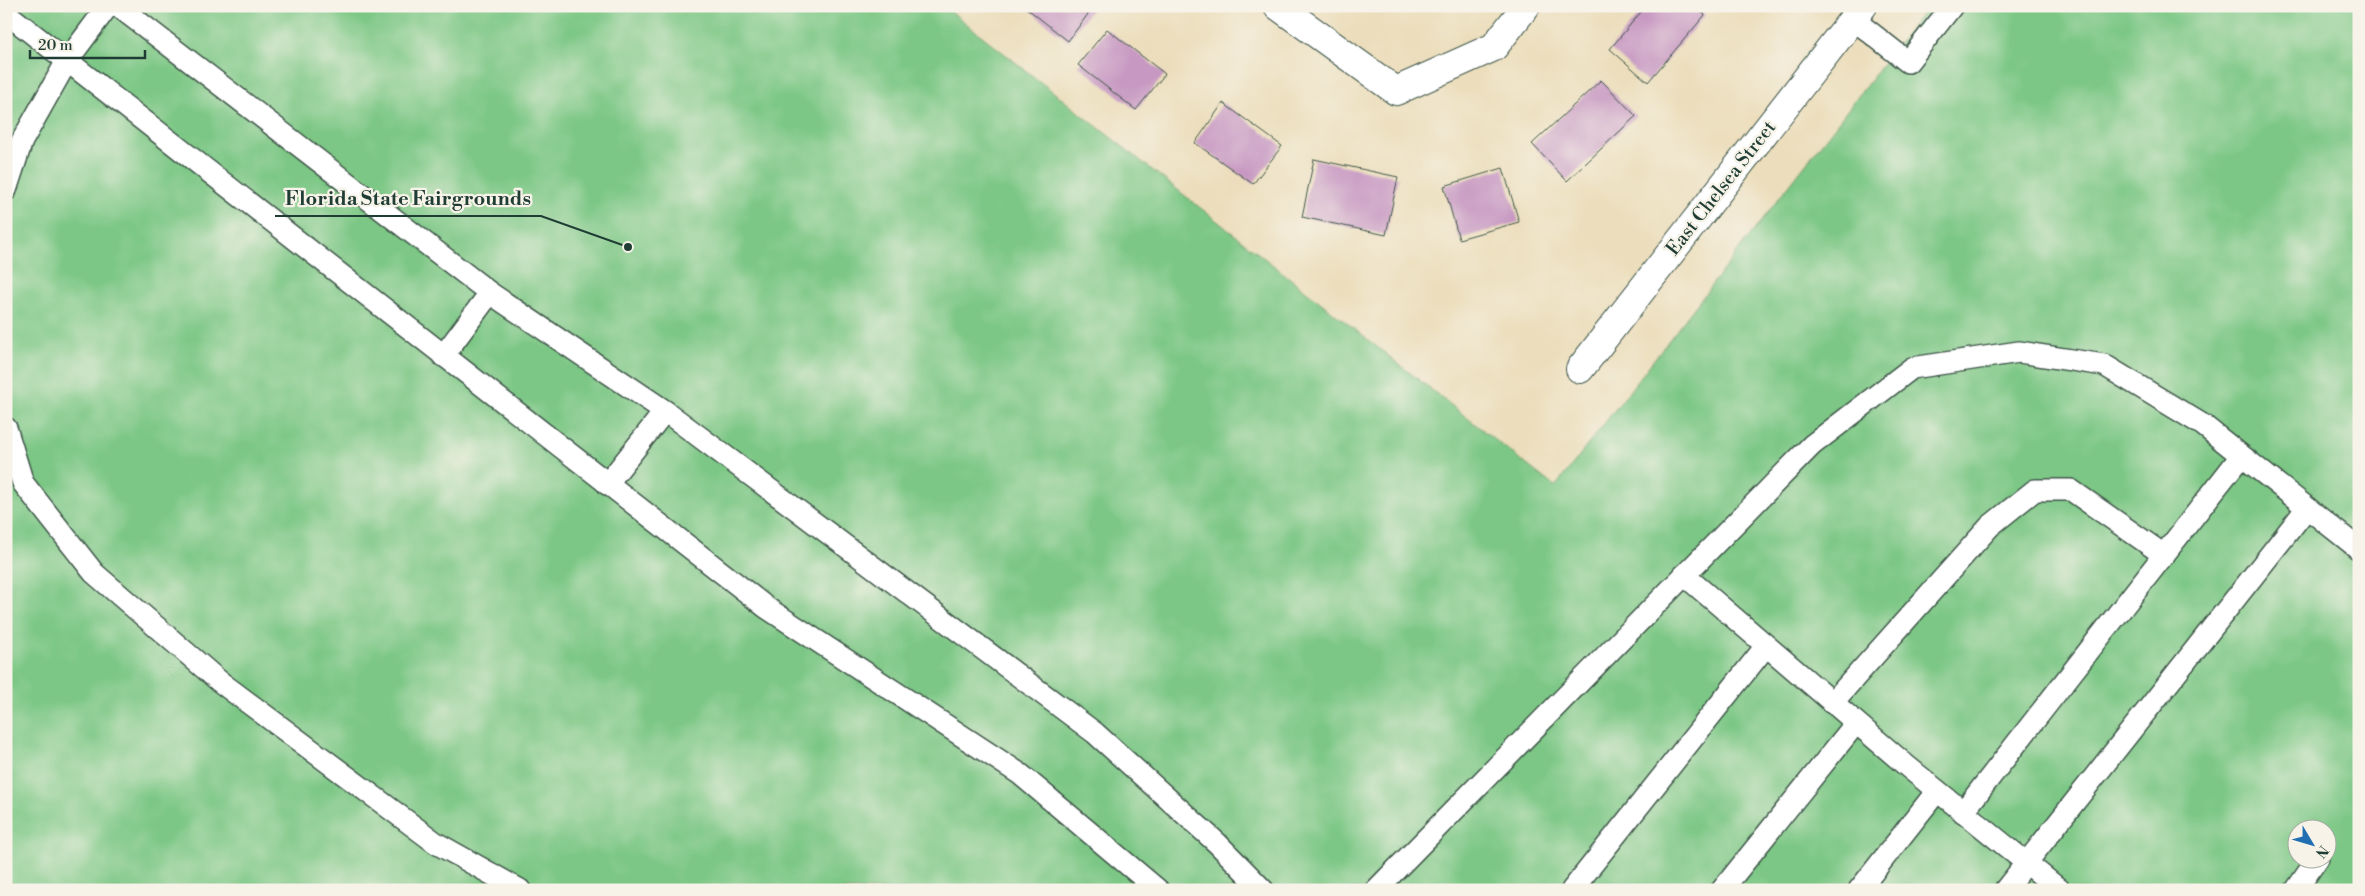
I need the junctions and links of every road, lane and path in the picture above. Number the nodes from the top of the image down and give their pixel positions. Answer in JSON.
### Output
{"nodes":[{"id":1,"x":108,"y":6,"type":"edge"},
{"id":2,"x":118,"y":6,"type":"edge"},
{"id":3,"x":1278,"y":6,"type":"edge"},
{"id":4,"x":1526,"y":6,"type":"edge"},
{"id":5,"x":1952,"y":6,"type":"edge"},
{"id":6,"x":6,"y":13,"type":"edge"},
{"id":7,"x":1858,"y":13,"type":"edge"},
{"id":8,"x":67,"y":61,"type":"junction"},
{"id":9,"x":6,"y":190,"type":"edge"},
{"id":10,"x":490,"y":293,"type":"junction"},
{"id":11,"x":443,"y":356,"type":"junction"},
{"id":12,"x":1580,"y":369,"type":"dead end"},
{"id":13,"x":665,"y":411,"type":"junction"},
{"id":14,"x":6,"y":428,"type":"edge"},
{"id":15,"x":2241,"y":456,"type":"junction"},
{"id":16,"x":607,"y":484,"type":"junction"},
{"id":17,"x":2307,"y":508,"type":"junction"},
{"id":18,"x":2359,"y":549,"type":"edge"},
{"id":19,"x":2164,"y":555,"type":"junction"},
{"id":20,"x":1684,"y":575,"type":"junction"},
{"id":21,"x":1766,"y":646,"type":"junction"},
{"id":22,"x":1832,"y":703,"type":"junction"},
{"id":23,"x":1856,"y":723,"type":"junction"},
{"id":24,"x":1937,"y":791,"type":"junction"},
{"id":25,"x":1963,"y":812,"type":"junction"},
{"id":26,"x":1122,"y":860,"type":"junction"},
{"id":27,"x":2026,"y":863,"type":"junction"},
{"id":28,"x":2311,"y":868,"type":"edge"},
{"id":29,"x":520,"y":890,"type":"edge"},
{"id":30,"x":1145,"y":890,"type":"edge"},
{"id":31,"x":1158,"y":890,"type":"edge"},
{"id":32,"x":1264,"y":890,"type":"edge"},
{"id":33,"x":1376,"y":890,"type":"edge"},
{"id":34,"x":1572,"y":890,"type":"edge"},
{"id":35,"x":1722,"y":890,"type":"edge"},
{"id":36,"x":1859,"y":890,"type":"edge"},
{"id":37,"x":2005,"y":890,"type":"edge"},
{"id":38,"x":2060,"y":890,"type":"edge"},
{"id":39,"x":2296,"y":890,"type":"edge"}],
"edges":[{"from":1,"to":8,"type":"lane"},
{"from":2,"to":10,"type":"lane"},
{"from":3,"to":4,"type":"street"},
{"from":5,"to":7,"type":"lane"},
{"from":6,"to":8,"type":"lane"},
{"from":7,"to":12,"type":"street","name":"East Chelsea Street"},
{"from":8,"to":9,"type":"lane"},
{"from":8,"to":11,"type":"lane"},
{"from":10,"to":11,"type":"lane"},
{"from":10,"to":13,"type":"lane"},
{"from":11,"to":16,"type":"lane"},
{"from":13,"to":16,"type":"lane"},
{"from":13,"to":32,"type":"lane"},
{"from":14,"to":29,"type":"lane"},
{"from":15,"to":17,"type":"lane"},
{"from":15,"to":19,"type":"lane"},
{"from":15,"to":20,"type":"lane"},
{"from":16,"to":26,"type":"lane"},
{"from":17,"to":18,"type":"lane"},
{"from":17,"to":27,"type":"lane"},
{"from":19,"to":22,"type":"lane"},
{"from":19,"to":25,"type":"lane"},
{"from":20,"to":21,"type":"lane"},
{"from":20,"to":33,"type":"lane"},
{"from":21,"to":22,"type":"lane"},
{"from":21,"to":34,"type":"lane"},
{"from":22,"to":23,"type":"lane"},
{"from":23,"to":24,"type":"lane"},
{"from":23,"to":35,"type":"lane"},
{"from":24,"to":25,"type":"lane"},
{"from":24,"to":36,"type":"lane"},
{"from":25,"to":27,"type":"lane"},
{"from":26,"to":30,"type":"lane"},
{"from":26,"to":31,"type":"lane"},
{"from":27,"to":37,"type":"lane"},
{"from":27,"to":38,"type":"lane"},
{"from":28,"to":39,"type":"lane"}]}
